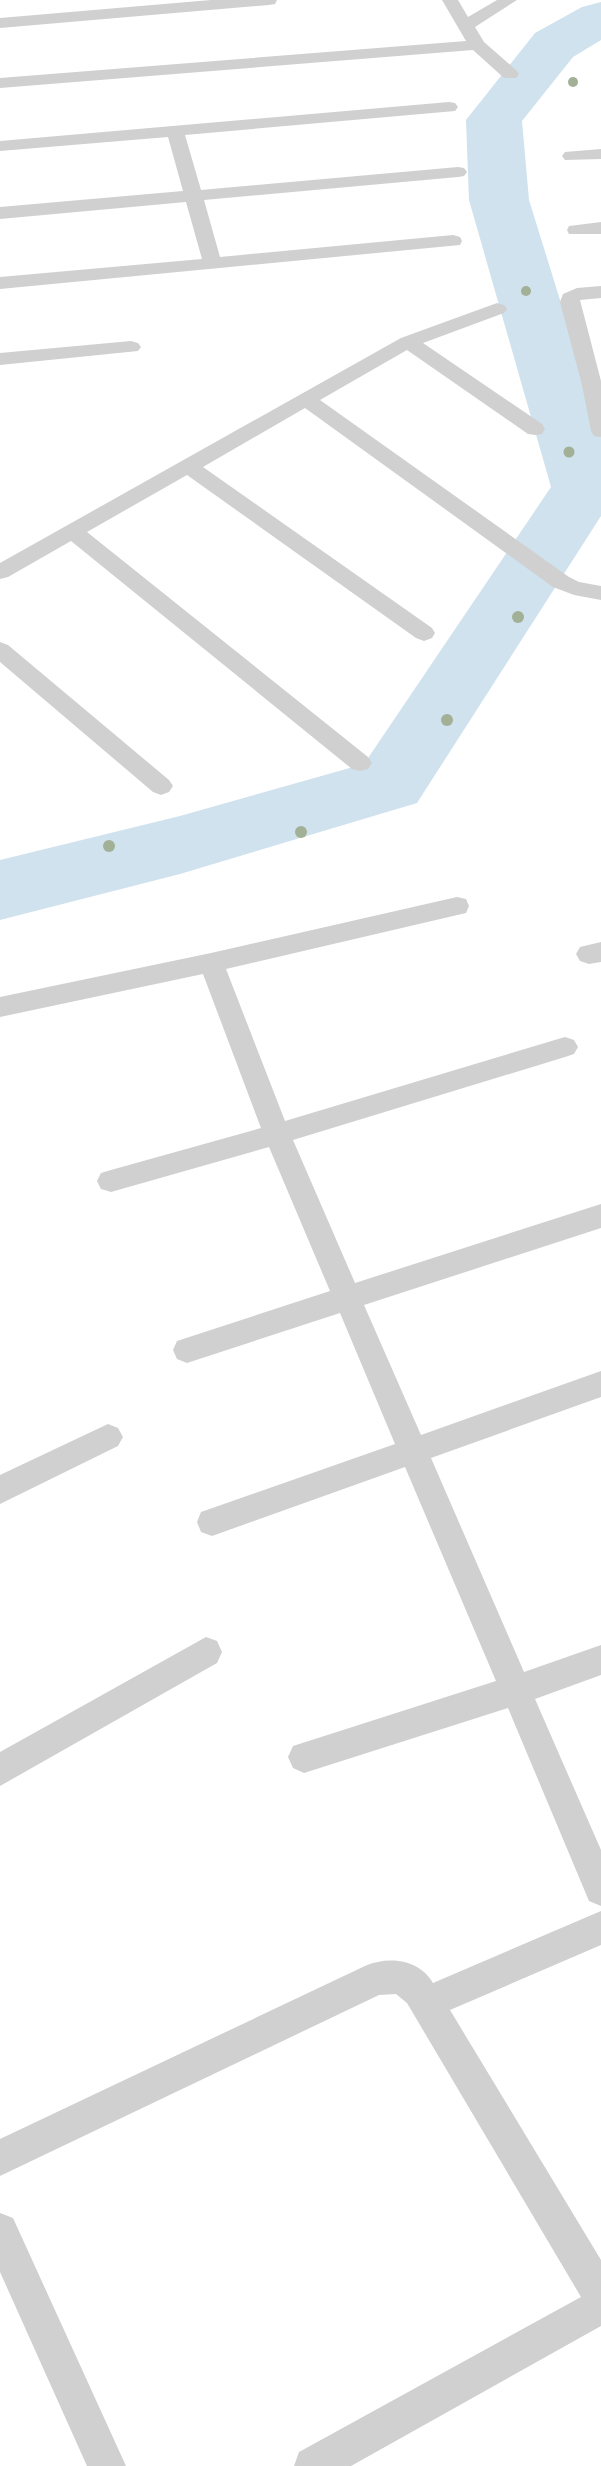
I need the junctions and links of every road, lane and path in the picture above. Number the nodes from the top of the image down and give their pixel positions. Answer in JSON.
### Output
{"nodes":[{"id":1,"x":269,"y":0,"type":"edge"},
{"id":2,"x":450,"y":0,"type":"edge"},
{"id":3,"x":509,"y":0,"type":"edge"},
{"id":4,"x":0,"y":23,"type":"edge"},
{"id":5,"x":465,"y":26,"type":"junction"},
{"id":6,"x":478,"y":45,"type":"junction"},
{"id":7,"x":510,"y":74,"type":"dead end"},
{"id":8,"x":0,"y":83,"type":"edge"},
{"id":9,"x":449,"y":107,"type":"dead end"},
{"id":10,"x":175,"y":131,"type":"junction"},
{"id":11,"x":0,"y":146,"type":"edge"},
{"id":12,"x":601,"y":154,"type":"edge"},
{"id":13,"x":571,"y":156,"type":"dead end"},
{"id":14,"x":458,"y":172,"type":"dead end"},
{"id":15,"x":194,"y":195,"type":"junction"},
{"id":16,"x":0,"y":214,"type":"edge"},
{"id":17,"x":601,"y":228,"type":"edge"},
{"id":18,"x":576,"y":230,"type":"dead end"},
{"id":19,"x":453,"y":241,"type":"dead end"},
{"id":20,"x":212,"y":262,"type":"junction"},
{"id":21,"x":0,"y":283,"type":"edge"},
{"id":22,"x":601,"y":292,"type":"edge"},
{"id":23,"x":497,"y":309,"type":"dead end"},
{"id":24,"x":408,"y":342,"type":"junction"},
{"id":25,"x":131,"y":347,"type":"dead end"},
{"id":26,"x":0,"y":359,"type":"edge"},
{"id":27,"x":596,"y":385,"type":"edge"},
{"id":28,"x":305,"y":399,"type":"junction"},
{"id":29,"x":535,"y":429,"type":"dead end"},
{"id":30,"x":601,"y":431,"type":"edge"},
{"id":31,"x":188,"y":466,"type":"junction"},
{"id":32,"x":72,"y":531,"type":"junction"},
{"id":33,"x":0,"y":572,"type":"edge"},
{"id":34,"x":601,"y":593,"type":"edge"},
{"id":35,"x":424,"y":634,"type":"dead end"},
{"id":36,"x":0,"y":650,"type":"edge"},
{"id":37,"x":360,"y":763,"type":"dead end"},
{"id":38,"x":162,"y":786,"type":"dead end"},
{"id":39,"x":457,"y":906,"type":"dead end"},
{"id":40,"x":212,"y":963,"type":"junction"},
{"id":41,"x":0,"y":1007,"type":"edge"},
{"id":42,"x":565,"y":1047,"type":"dead end"},
{"id":43,"x":277,"y":1134,"type":"junction"},
{"id":44,"x":111,"y":1181,"type":"dead end"},
{"id":45,"x":601,"y":1216,"type":"edge"},
{"id":46,"x":347,"y":1298,"type":"junction"},
{"id":47,"x":186,"y":1350,"type":"dead end"},
{"id":48,"x":601,"y":1384,"type":"edge"},
{"id":49,"x":108,"y":1437,"type":"dead end"},
{"id":50,"x":413,"y":1449,"type":"junction"},
{"id":51,"x":0,"y":1490,"type":"edge"},
{"id":52,"x":212,"y":1522,"type":"dead end"},
{"id":53,"x":206,"y":1652,"type":"dead end"},
{"id":54,"x":601,"y":1660,"type":"edge"},
{"id":55,"x":514,"y":1691,"type":"junction"},
{"id":56,"x":304,"y":1757,"type":"dead end"},
{"id":57,"x":0,"y":1770,"type":"edge"},
{"id":58,"x":601,"y":1889,"type":"edge"},
{"id":59,"x":601,"y":1928,"type":"edge"},
{"id":60,"x":426,"y":2003,"type":"junction"},
{"id":61,"x":0,"y":2158,"type":"edge"},
{"id":62,"x":0,"y":2231,"type":"edge"},
{"id":63,"x":601,"y":2295,"type":"edge"},
{"id":64,"x":601,"y":2306,"type":"edge"},
{"id":65,"x":107,"y":2466,"type":"edge"},
{"id":66,"x":313,"y":2466,"type":"edge"}],
"edges":[{"from":1,"to":4,"type":"street"},
{"from":2,"to":5,"type":"street"},
{"from":3,"to":5,"type":"street"},
{"from":5,"to":6,"type":"street"},
{"from":6,"to":7,"type":"street"},
{"from":6,"to":8,"type":"street"},
{"from":9,"to":10,"type":"street"},
{"from":10,"to":11,"type":"street"},
{"from":10,"to":15,"type":"street"},
{"from":12,"to":13,"type":"street"},
{"from":14,"to":15,"type":"street"},
{"from":15,"to":16,"type":"street"},
{"from":15,"to":20,"type":"street"},
{"from":17,"to":18,"type":"street"},
{"from":19,"to":20,"type":"street"},
{"from":20,"to":21,"type":"street"},
{"from":22,"to":27,"type":"street"},
{"from":23,"to":24,"type":"street"},
{"from":24,"to":28,"type":"street"},
{"from":24,"to":29,"type":"street"},
{"from":25,"to":26,"type":"street"},
{"from":27,"to":30,"type":"street"},
{"from":28,"to":31,"type":"street"},
{"from":28,"to":34,"type":"street"},
{"from":31,"to":32,"type":"street"},
{"from":31,"to":35,"type":"street"},
{"from":32,"to":33,"type":"street"},
{"from":32,"to":37,"type":"street"},
{"from":36,"to":38,"type":"street"},
{"from":39,"to":40,"type":"street"},
{"from":40,"to":41,"type":"street"},
{"from":40,"to":43,"type":"street"},
{"from":42,"to":43,"type":"street"},
{"from":43,"to":44,"type":"street"},
{"from":43,"to":46,"type":"street"},
{"from":45,"to":46,"type":"street"},
{"from":46,"to":47,"type":"street"},
{"from":46,"to":50,"type":"street"},
{"from":48,"to":50,"type":"street"},
{"from":49,"to":51,"type":"street"},
{"from":50,"to":52,"type":"street"},
{"from":50,"to":55,"type":"street"},
{"from":53,"to":57,"type":"street"},
{"from":54,"to":55,"type":"street"},
{"from":55,"to":56,"type":"street"},
{"from":55,"to":58,"type":"street"},
{"from":59,"to":60,"type":"street"},
{"from":60,"to":61,"type":"street"},
{"from":60,"to":63,"type":"street"},
{"from":62,"to":65,"type":"street"},
{"from":64,"to":66,"type":"street"}]}
